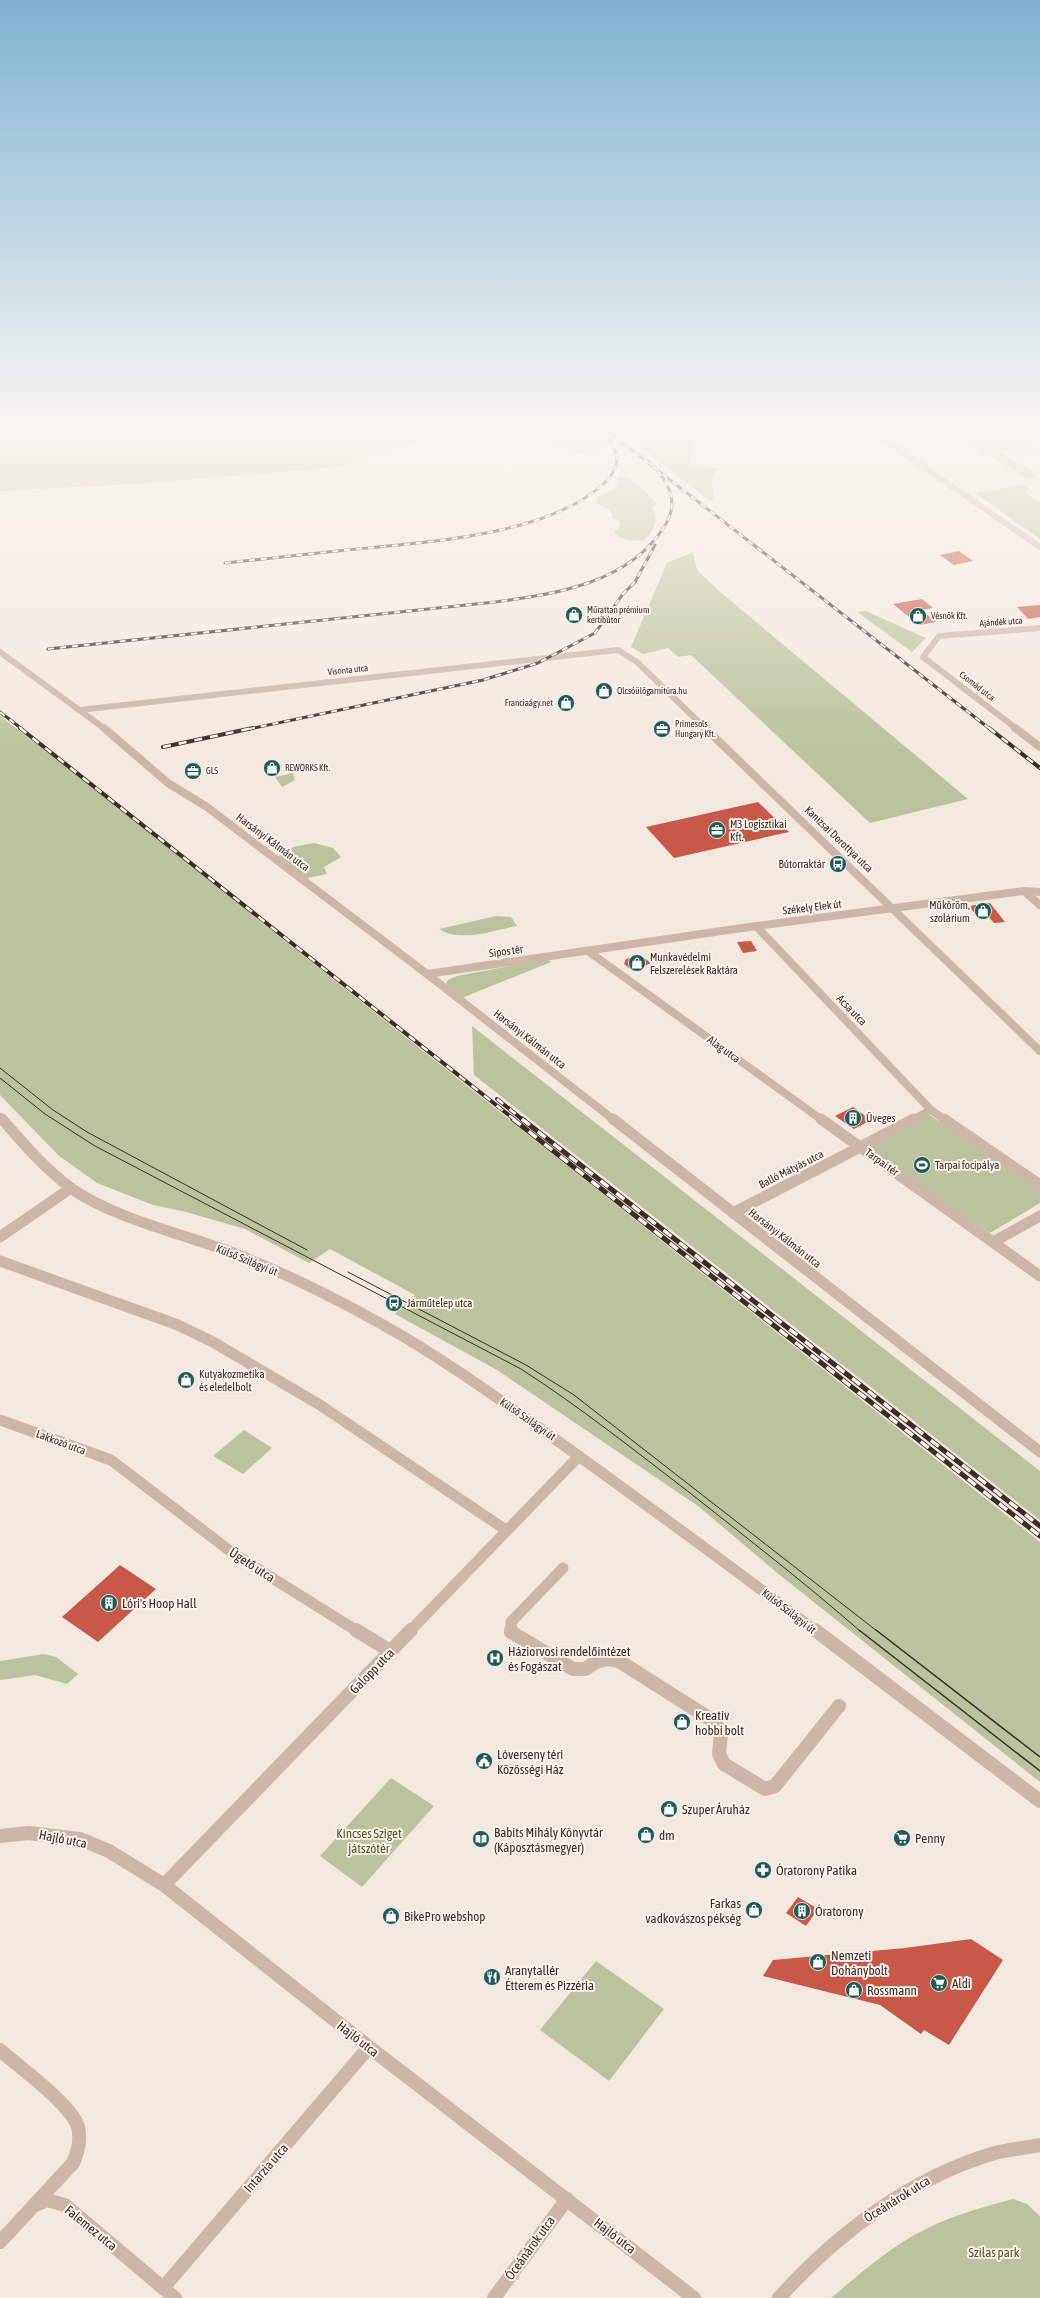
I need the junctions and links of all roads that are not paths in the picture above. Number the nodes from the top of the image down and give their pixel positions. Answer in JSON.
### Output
{"nodes":[{"id":1,"x":1026,"y":537,"type":"edge"},
{"id":2,"x":1040,"y":547,"type":"edge"},
{"id":3,"x":1037,"y":628,"type":"edge"},
{"id":4,"x":1040,"y":633,"type":"edge"},
{"id":5,"x":939,"y":636,"type":"joint"},
{"id":6,"x":618,"y":650,"type":"joint"},
{"id":7,"x":0,"y":652,"type":"edge"},
{"id":8,"x":79,"y":710,"type":"junction"},
{"id":9,"x":1040,"y":747,"type":"edge"},
{"id":10,"x":1024,"y":891,"type":"junction"},
{"id":11,"x":1040,"y":892,"type":"edge"},
{"id":12,"x":1040,"y":905,"type":"edge"},
{"id":13,"x":895,"y":909,"type":"junction"},
{"id":14,"x":756,"y":926,"type":"junction"},
{"id":15,"x":588,"y":951,"type":"junction"},
{"id":16,"x":427,"y":974,"type":"junction"},
{"id":17,"x":1040,"y":1051,"type":"edge"},
{"id":18,"x":931,"y":1110,"type":"junction"},
{"id":19,"x":0,"y":1117,"type":"edge"},
{"id":20,"x":860,"y":1147,"type":"junction"},
{"id":21,"x":1040,"y":1185,"type":"edge"},
{"id":22,"x":71,"y":1188,"type":"junction"},
{"id":23,"x":733,"y":1212,"type":"junction"},
{"id":24,"x":1040,"y":1216,"type":"edge"},
{"id":25,"x":0,"y":1237,"type":"edge"},
{"id":26,"x":993,"y":1242,"type":"junction"},
{"id":27,"x":0,"y":1261,"type":"edge"},
{"id":28,"x":1040,"y":1276,"type":"edge"},
{"id":29,"x":0,"y":1420,"type":"edge"},
{"id":30,"x":1040,"y":1452,"type":"edge"},
{"id":31,"x":579,"y":1456,"type":"junction"},
{"id":32,"x":122,"y":1467,"type":"joint"},
{"id":33,"x":506,"y":1530,"type":"junction"},
{"id":34,"x":563,"y":1568,"type":"dead end"},
{"id":35,"x":390,"y":1651,"type":"junction"},
{"id":36,"x":839,"y":1706,"type":"dead end"},
{"id":37,"x":1020,"y":1788,"type":"junction"},
{"id":38,"x":1040,"y":1801,"type":"edge"},
{"id":39,"x":1040,"y":1809,"type":"edge"},
{"id":40,"x":0,"y":1836,"type":"edge"},
{"id":41,"x":164,"y":1885,"type":"junction"},
{"id":42,"x":369,"y":2047,"type":"junction"},
{"id":43,"x":0,"y":2050,"type":"edge"},
{"id":44,"x":1040,"y":2145,"type":"edge"},
{"id":45,"x":567,"y":2199,"type":"junction"},
{"id":46,"x":33,"y":2206,"type":"junction"},
{"id":47,"x":0,"y":2242,"type":"edge"},
{"id":48,"x":169,"y":2293,"type":"edge"},
{"id":49,"x":494,"y":2298,"type":"edge"},
{"id":50,"x":694,"y":2298,"type":"edge"},
{"id":51,"x":779,"y":2298,"type":"edge"}],
"edges":[{"from":1,"to":2,"type":"street"},
{"from":3,"to":4,"type":"street"},
{"from":3,"to":5,"type":"street","name":"Ajándék utca"},
{"from":5,"to":9,"type":"street","name":"Csomád utca"},
{"from":6,"to":8,"type":"street","name":"Visonta utca"},
{"from":6,"to":13,"type":"street","name":"Kanizsai Dorottya utca"},
{"from":7,"to":8,"type":"street","name":"Harsányi Kálmán utca"},
{"from":8,"to":16,"type":"street","name":"Harsányi Kálmán utca"},
{"from":10,"to":11,"type":"street","name":"Székely Elek út"},
{"from":10,"to":12,"type":"street"},
{"from":10,"to":13,"type":"street","name":"Székely Elek út"},
{"from":13,"to":14,"type":"street","name":"Székely Elek út"},
{"from":13,"to":17,"type":"street","name":"Kanizsai Dorottya utca"},
{"from":14,"to":15,"type":"street","name":"Székely Elek út"},
{"from":14,"to":18,"type":"street","name":"Acsa utca"},
{"from":15,"to":16,"type":"street","name":"Sipos tér"},
{"from":15,"to":20,"type":"street","name":"Alag utca"},
{"from":16,"to":23,"type":"street","name":"Harsányi Kálmán utca"},
{"from":18,"to":20,"type":"street","name":"Tarpai tér"},
{"from":18,"to":21,"type":"street"},
{"from":19,"to":22,"type":"street","name":"Külső Szilágyi út"},
{"from":20,"to":23,"type":"street","name":"Balló Mátyás utca"},
{"from":20,"to":26,"type":"street","name":"Tarpai tér"},
{"from":22,"to":25,"type":"street"},
{"from":22,"to":31,"type":"street","name":"Külső Szilágyi út"},
{"from":23,"to":30,"type":"street","name":"Harsányi Kálmán utca"},
{"from":24,"to":26,"type":"street"},
{"from":26,"to":28,"type":"street"},
{"from":27,"to":33,"type":"street"},
{"from":29,"to":32,"type":"street","name":"Lakkozó utca"},
{"from":31,"to":33,"type":"street","name":"Galopp utca"},
{"from":31,"to":37,"type":"street","name":"Külső Szilágyi út"},
{"from":32,"to":35,"type":"street","name":"Ügető utca"},
{"from":33,"to":35,"type":"street","name":"Galopp utca"},
{"from":34,"to":36,"type":"street"},
{"from":35,"to":41,"type":"street","name":"Galopp utca"},
{"from":37,"to":38,"type":"street","name":"Külső Szilágyi út"},
{"from":37,"to":39,"type":"street","name":"Külső Szilágyi út"},
{"from":40,"to":41,"type":"street","name":"Hajló utca"},
{"from":41,"to":42,"type":"street","name":"Hajló utca"},
{"from":42,"to":45,"type":"street","name":"Hajló utca"},
{"from":42,"to":48,"type":"street","name":"Intarzia utca"},
{"from":43,"to":46,"type":"street"},
{"from":44,"to":51,"type":"street","name":"Óceánárok utca"},
{"from":45,"to":49,"type":"street","name":"Óceánárok utca"},
{"from":45,"to":50,"type":"street","name":"Hajló utca"},
{"from":46,"to":47,"type":"street"},
{"from":46,"to":48,"type":"street","name":"Falemez utca"}]}
